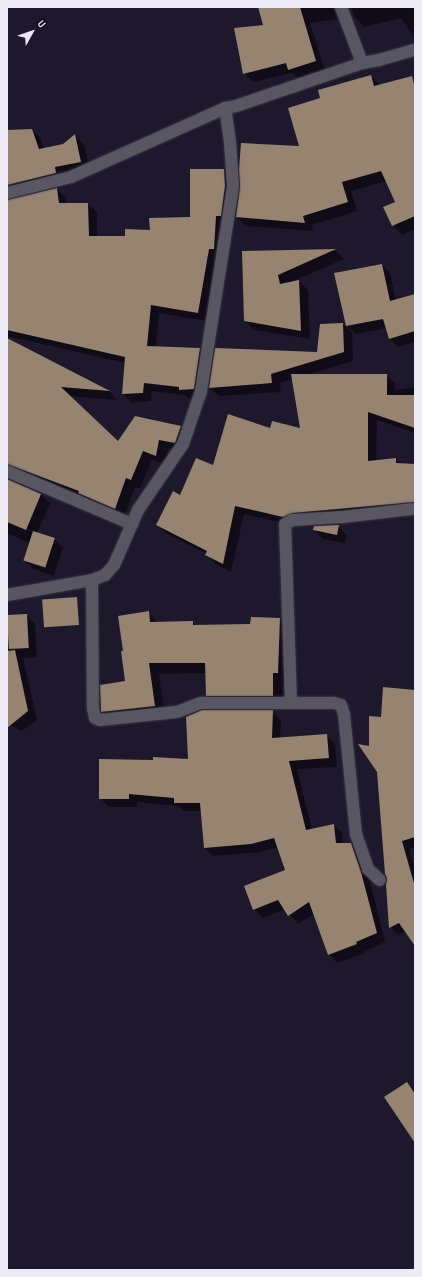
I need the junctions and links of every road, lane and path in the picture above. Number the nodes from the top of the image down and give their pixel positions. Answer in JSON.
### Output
{"nodes":[{"id":1,"x":341,"y":7,"type":"edge"},
{"id":2,"x":415,"y":50,"type":"edge"},
{"id":3,"x":362,"y":63,"type":"junction"},
{"id":4,"x":225,"y":108,"type":"junction"},
{"id":5,"x":7,"y":193,"type":"edge"},
{"id":6,"x":7,"y":471,"type":"edge"},
{"id":7,"x":412,"y":509,"type":"dead end"},
{"id":8,"x":132,"y":524,"type":"junction"},
{"id":9,"x":92,"y":580,"type":"junction"},
{"id":10,"x":7,"y":595,"type":"edge"},
{"id":11,"x":291,"y":703,"type":"junction"},
{"id":12,"x":380,"y":880,"type":"dead end"}],
"edges":[{"from":1,"to":3,"type":"street"},
{"from":2,"to":3,"type":"street"},
{"from":3,"to":4,"type":"street"},
{"from":4,"to":5,"type":"street"},
{"from":4,"to":8,"type":"street"},
{"from":6,"to":8,"type":"street"},
{"from":7,"to":11,"type":"street"},
{"from":8,"to":9,"type":"street"},
{"from":9,"to":10,"type":"street"},
{"from":9,"to":11,"type":"street"},
{"from":11,"to":12,"type":"street"}]}
